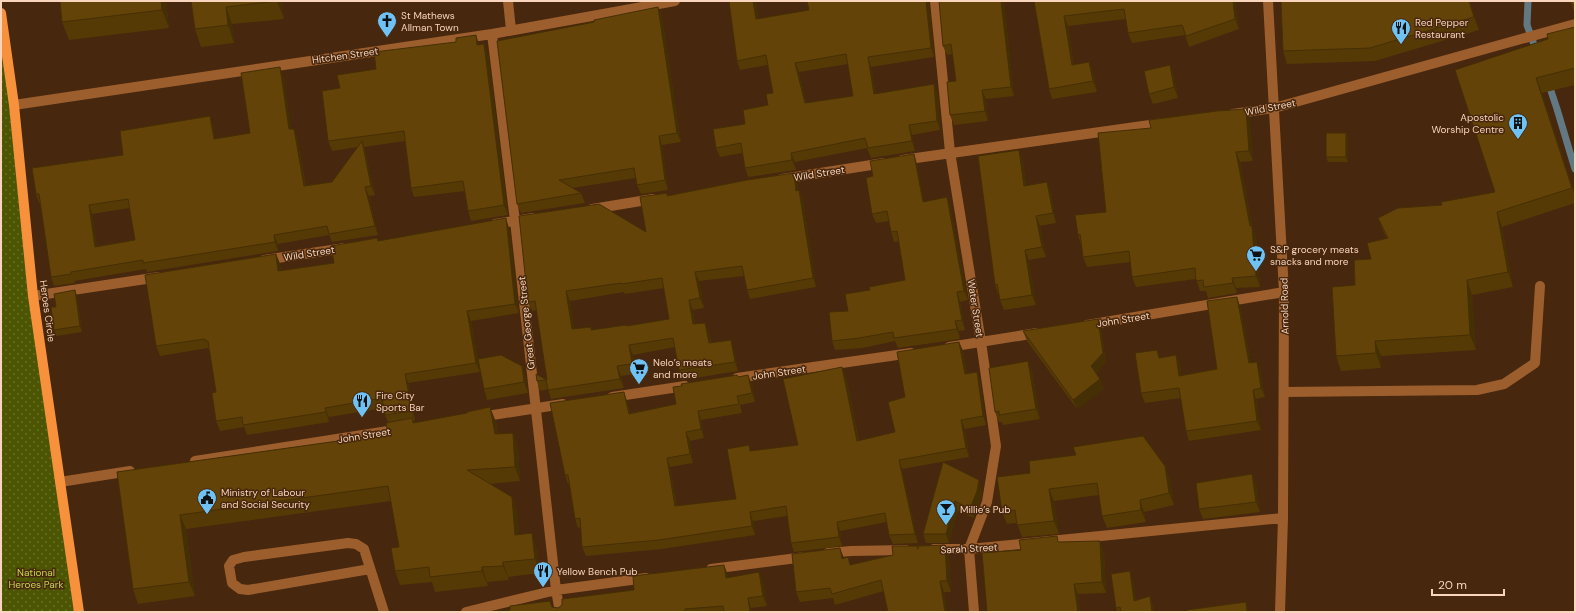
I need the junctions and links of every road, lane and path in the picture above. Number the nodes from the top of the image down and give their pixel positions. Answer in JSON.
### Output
{"nodes":[{"id":1,"x":508,"y":1,"type":"edge"},
{"id":2,"x":676,"y":1,"type":"edge"},
{"id":3,"x":935,"y":1,"type":"edge"},
{"id":4,"x":1268,"y":1,"type":"edge"},
{"id":5,"x":1,"y":12,"type":"edge"},
{"id":6,"x":1575,"y":24,"type":"edge"},
{"id":7,"x":511,"y":30,"type":"junction"},
{"id":8,"x":492,"y":34,"type":"junction"},
{"id":9,"x":14,"y":105,"type":"junction"},
{"id":10,"x":1274,"y":108,"type":"junction"},
{"id":11,"x":1219,"y":116,"type":"edge"},
{"id":12,"x":1172,"y":122,"type":"edge"},
{"id":13,"x":950,"y":152,"type":"junction"},
{"id":14,"x":772,"y":181,"type":"edge"},
{"id":15,"x":663,"y":198,"type":"edge"},
{"id":16,"x":585,"y":210,"type":"edge"},
{"id":17,"x":546,"y":216,"type":"edge"},
{"id":18,"x":515,"y":221,"type":"junction"},
{"id":19,"x":483,"y":226,"type":"edge"},
{"id":20,"x":357,"y":246,"type":"edge"},
{"id":21,"x":254,"y":262,"type":"edge"},
{"id":22,"x":167,"y":275,"type":"edge"},
{"id":23,"x":1540,"y":286,"type":"dead end"},
{"id":24,"x":1284,"y":292,"type":"junction"},
{"id":25,"x":33,"y":296,"type":"junction"},
{"id":26,"x":1074,"y":327,"type":"edge"},
{"id":27,"x":1043,"y":332,"type":"edge"},
{"id":28,"x":981,"y":342,"type":"junction"},
{"id":29,"x":942,"y":348,"type":"edge"},
{"id":30,"x":919,"y":352,"type":"edge"},
{"id":31,"x":724,"y":380,"type":"edge"},
{"id":32,"x":692,"y":385,"type":"edge"},
{"id":33,"x":1284,"y":392,"type":"junction"},
{"id":34,"x":599,"y":399,"type":"edge"},
{"id":35,"x":575,"y":402,"type":"edge"},
{"id":36,"x":536,"y":408,"type":"junction"},
{"id":37,"x":474,"y":418,"type":"edge"},
{"id":38,"x":411,"y":427,"type":"edge"},
{"id":39,"x":185,"y":463,"type":"edge"},
{"id":40,"x":138,"y":470,"type":"edge"},
{"id":41,"x":60,"y":482,"type":"junction"},
{"id":42,"x":1283,"y":518,"type":"junction"},
{"id":43,"x":969,"y":549,"type":"junction"},
{"id":44,"x":370,"y":570,"type":"junction"},
{"id":45,"x":697,"y":571,"type":"edge"},
{"id":46,"x":658,"y":576,"type":"edge"},
{"id":47,"x":556,"y":590,"type":"junction"},
{"id":48,"x":79,"y":612,"type":"edge"},
{"id":49,"x":384,"y":612,"type":"edge"},
{"id":50,"x":466,"y":612,"type":"edge"},
{"id":51,"x":560,"y":612,"type":"edge"},
{"id":52,"x":974,"y":612,"type":"edge"},
{"id":53,"x":1280,"y":612,"type":"edge"}],
"edges":[{"from":1,"to":7,"type":"street"},
{"from":2,"to":7,"type":"street","name":"Hitchen Street"},
{"from":3,"to":13,"type":"street","name":"Water Street"},
{"from":4,"to":10,"type":"street","name":"Arnold Road"},
{"from":5,"to":9,"type":"main road","name":"Heroes Circle"},
{"from":6,"to":10,"type":"street","name":"Wild Street"},
{"from":7,"to":8,"type":"street","name":"Hitchen Street"},
{"from":8,"to":9,"type":"street","name":"Hitchen Street"},
{"from":8,"to":18,"type":"street","name":"Great George Street"},
{"from":9,"to":25,"type":"main road","name":"Heroes Circle"},
{"from":10,"to":11,"type":"street","name":"Wild Street"},
{"from":10,"to":24,"type":"street","name":"Arnold Road"},
{"from":12,"to":13,"type":"street","name":"Wild Street"},
{"from":13,"to":14,"type":"street","name":"Wild Street"},
{"from":13,"to":28,"type":"street","name":"Water Street"},
{"from":15,"to":16,"type":"street"},
{"from":17,"to":18,"type":"street"},
{"from":18,"to":19,"type":"street"},
{"from":18,"to":36,"type":"street","name":"Great George Street"},
{"from":20,"to":21,"type":"street","name":"Wild Street"},
{"from":22,"to":25,"type":"street"},
{"from":23,"to":33,"type":"street"},
{"from":24,"to":26,"type":"street","name":"John Street"},
{"from":24,"to":33,"type":"street","name":"Arnold Road"},
{"from":25,"to":41,"type":"main road","name":"Heroes Circle"},
{"from":27,"to":28,"type":"street"},
{"from":28,"to":29,"type":"street"},
{"from":28,"to":43,"type":"street","name":"Water Street"},
{"from":30,"to":31,"type":"street","name":"John Street"},
{"from":32,"to":34,"type":"street"},
{"from":33,"to":42,"type":"street","name":"Arnold Road"},
{"from":35,"to":36,"type":"street"},
{"from":36,"to":37,"type":"street"},
{"from":36,"to":47,"type":"street","name":"Great George Street"},
{"from":38,"to":39,"type":"street","name":"John Street"},
{"from":40,"to":41,"type":"street"},
{"from":41,"to":48,"type":"main road","name":"Heroes Circle"},
{"from":42,"to":43,"type":"street","name":"Sarah Street"},
{"from":42,"to":53,"type":"street","name":"Arnold Road"},
{"from":43,"to":45,"type":"street","name":"Sarah Street"},
{"from":43,"to":52,"type":"street","name":"Water Street"},
{"from":44,"to":44,"type":"street"},
{"from":44,"to":49,"type":"street"},
{"from":46,"to":47,"type":"street"},
{"from":47,"to":50,"type":"street"},
{"from":47,"to":51,"type":"street","name":"Great George Street"}]}
